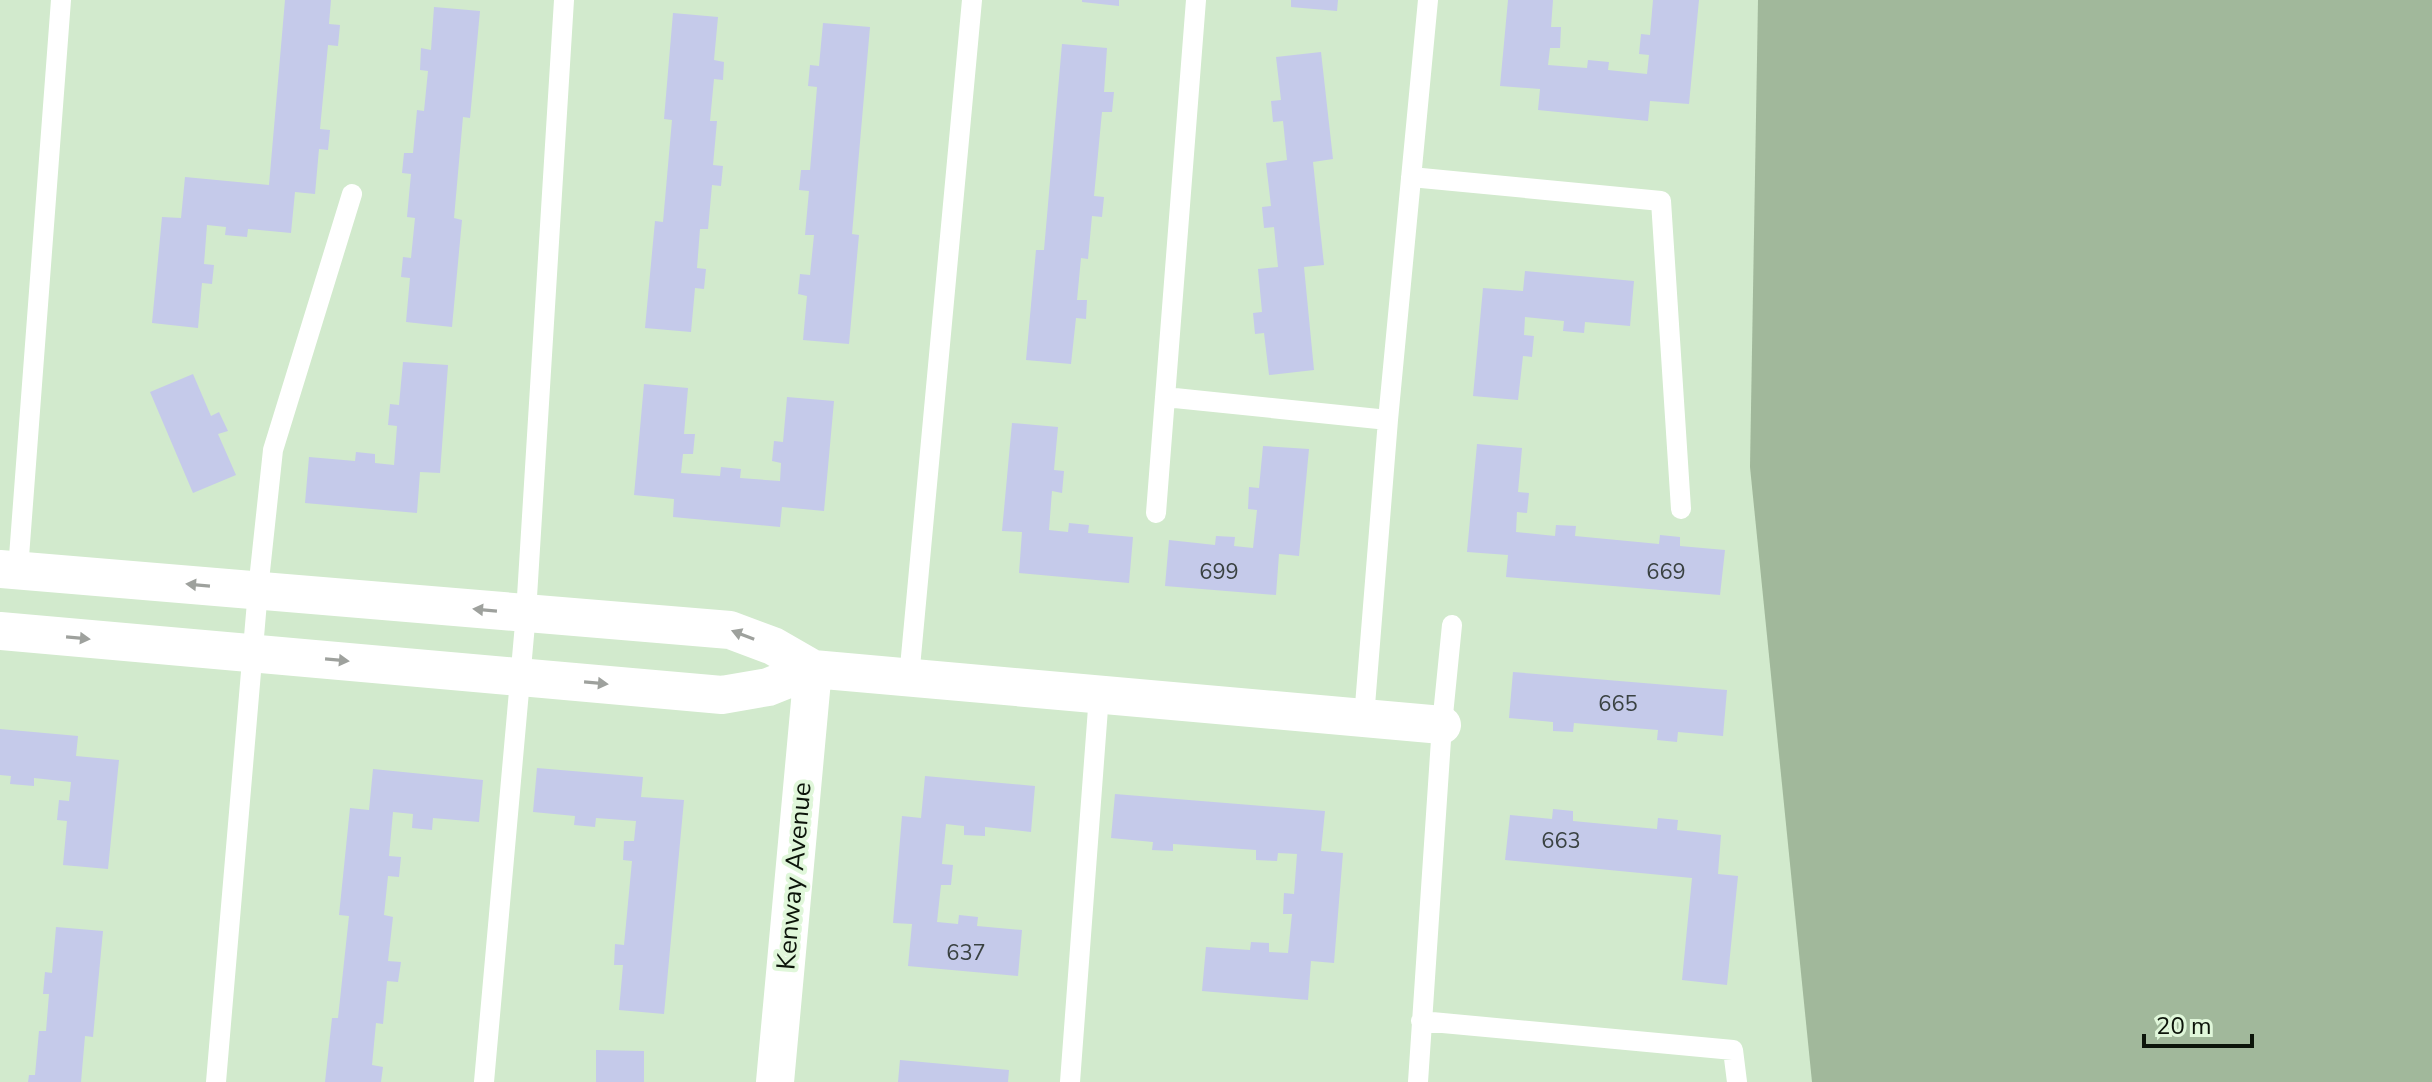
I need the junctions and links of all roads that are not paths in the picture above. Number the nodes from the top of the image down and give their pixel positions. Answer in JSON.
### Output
{"nodes":[{"id":1,"x":61,"y":0,"type":"edge"},
{"id":2,"x":564,"y":0,"type":"edge"},
{"id":3,"x":972,"y":0,"type":"edge"},
{"id":4,"x":1196,"y":0,"type":"edge"},
{"id":5,"x":1428,"y":0,"type":"edge"},
{"id":6,"x":1411,"y":177,"type":"junction"},
{"id":7,"x":352,"y":194,"type":"dead end"},
{"id":8,"x":1165,"y":397,"type":"junction"},
{"id":9,"x":1388,"y":420,"type":"junction"},
{"id":10,"x":1681,"y":509,"type":"dead end"},
{"id":11,"x":1156,"y":513,"type":"dead end"},
{"id":12,"x":9,"y":570,"type":"edge"},
{"id":13,"x":258,"y":590,"type":"junction"},
{"id":14,"x":526,"y":613,"type":"junction"},
{"id":15,"x":1452,"y":625,"type":"dead end"},
{"id":16,"x":0,"y":631,"type":"edge"},
{"id":17,"x":252,"y":653,"type":"junction"},
{"id":18,"x":813,"y":669,"type":"junction"},
{"id":19,"x":520,"y":677,"type":"junction"},
{"id":20,"x":909,"y":678,"type":"junction"},
{"id":21,"x":1099,"y":695,"type":"junction"},
{"id":22,"x":1364,"y":718,"type":"junction"},
{"id":23,"x":1442,"y":725,"type":"junction"},
{"id":24,"x":1421,"y":1021,"type":"junction"},
{"id":25,"x":216,"y":1082,"type":"edge"},
{"id":26,"x":484,"y":1082,"type":"edge"},
{"id":27,"x":775,"y":1082,"type":"edge"},
{"id":28,"x":1070,"y":1082,"type":"edge"},
{"id":29,"x":1418,"y":1082,"type":"edge"},
{"id":30,"x":1737,"y":1082,"type":"edge"}],
"edges":[{"from":1,"to":12,"type":"lane"},
{"from":2,"to":14,"type":"lane"},
{"from":3,"to":20,"type":"lane"},
{"from":4,"to":8,"type":"lane"},
{"from":5,"to":6,"type":"lane"},
{"from":6,"to":9,"type":"lane"},
{"from":6,"to":10,"type":"lane"},
{"from":7,"to":13,"type":"lane"},
{"from":8,"to":9,"type":"lane"},
{"from":8,"to":11,"type":"lane"},
{"from":9,"to":22,"type":"lane"},
{"from":13,"to":12,"type":"street","one_way":true},
{"from":14,"to":13,"type":"street","one_way":true},
{"from":13,"to":17,"type":"lane"},
{"from":18,"to":14,"type":"street","one_way":true},
{"from":14,"to":19,"type":"lane"},
{"from":15,"to":23,"type":"lane"},
{"from":16,"to":17,"type":"street","one_way":true},
{"from":17,"to":19,"type":"street","one_way":true},
{"from":17,"to":25,"type":"lane"},
{"from":19,"to":18,"type":"street","one_way":true},
{"from":18,"to":20,"type":"street"},
{"from":18,"to":27,"type":"street","name":"Kenway Avenue"},
{"from":19,"to":26,"type":"lane"},
{"from":20,"to":21,"type":"street"},
{"from":21,"to":22,"type":"street"},
{"from":21,"to":28,"type":"lane"},
{"from":22,"to":23,"type":"street"},
{"from":23,"to":24,"type":"lane"},
{"from":24,"to":29,"type":"lane"},
{"from":24,"to":30,"type":"lane"}]}
